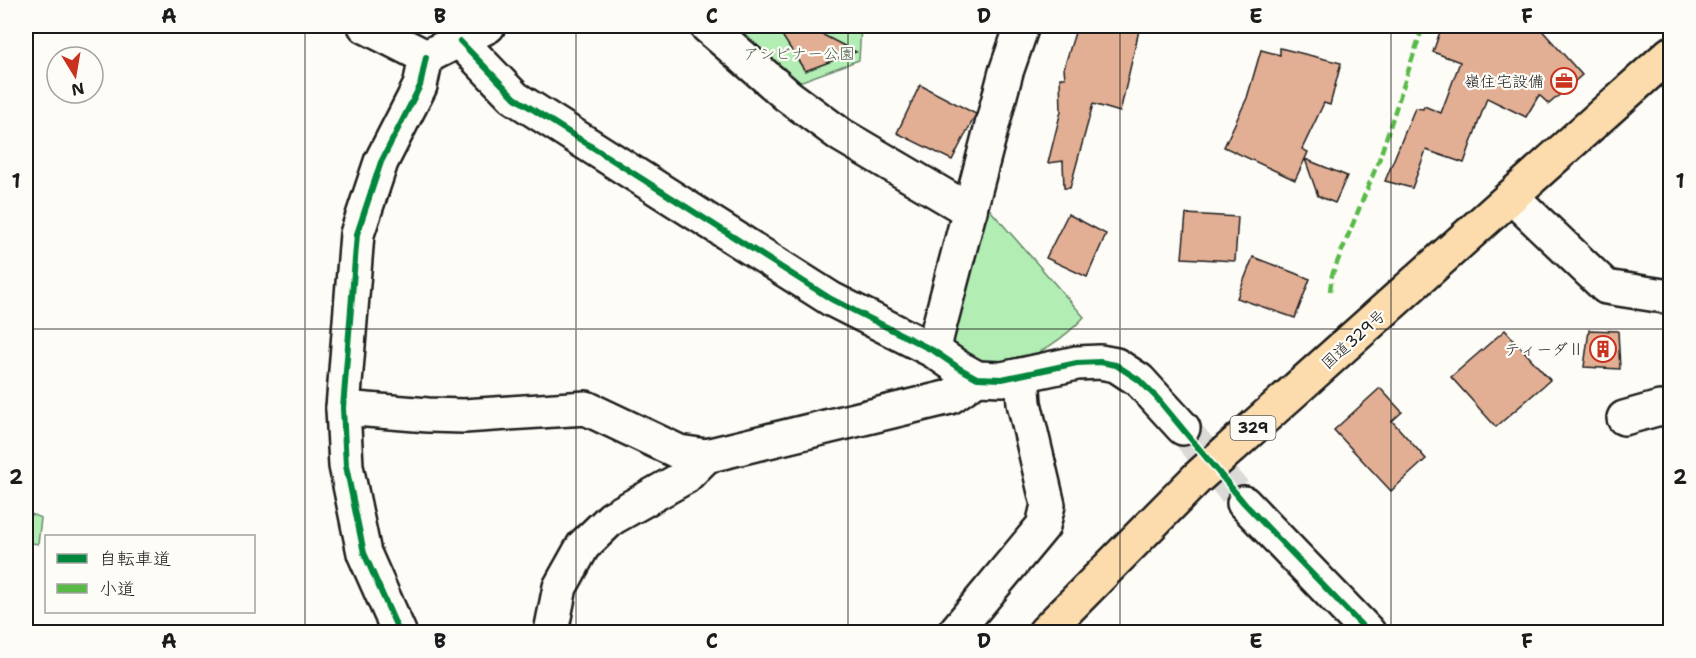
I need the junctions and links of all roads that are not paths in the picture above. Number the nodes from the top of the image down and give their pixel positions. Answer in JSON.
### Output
{"nodes":[{"id":1,"x":365,"y":26,"type":"edge"},
{"id":2,"x":488,"y":26,"type":"edge"},
{"id":3,"x":707,"y":26,"type":"edge"},
{"id":4,"x":1022,"y":26,"type":"edge"},
{"id":5,"x":460,"y":41,"type":"junction"},
{"id":6,"x":1671,"y":54,"type":"edge"},
{"id":7,"x":426,"y":57,"type":"junction"},
{"id":8,"x":1512,"y":197,"type":"junction"},
{"id":9,"x":970,"y":211,"type":"junction"},
{"id":10,"x":1671,"y":297,"type":"edge"},
{"id":11,"x":934,"y":351,"type":"junction"},
{"id":12,"x":1022,"y":375,"type":"junction"},
{"id":13,"x":977,"y":378,"type":"junction"},
{"id":14,"x":343,"y":408,"type":"junction"},
{"id":15,"x":1671,"y":410,"type":"edge"},
{"id":16,"x":1624,"y":417,"type":"dead end"},
{"id":17,"x":1183,"y":428,"type":"tunnel mouth"},
{"id":18,"x":706,"y":456,"type":"junction"},
{"id":19,"x":1244,"y":502,"type":"tunnel mouth"},
{"id":20,"x":399,"y":633,"type":"edge"},
{"id":21,"x":550,"y":633,"type":"edge"},
{"id":22,"x":956,"y":633,"type":"edge"},
{"id":23,"x":1045,"y":633,"type":"edge"},
{"id":24,"x":1368,"y":633,"type":"edge"}],
"edges":[{"from":1,"to":7,"type":"street"},
{"from":2,"to":5,"type":"street"},
{"from":3,"to":9,"type":"street"},
{"from":4,"to":9,"type":"street"},
{"from":5,"to":7,"type":"street"},
{"from":5,"to":11,"type":"street"},
{"from":6,"to":8,"type":"highway","name":"国道329号","number":"329"},
{"from":7,"to":14,"type":"street"},
{"from":8,"to":10,"type":"street"},
{"from":8,"to":23,"type":"highway","name":"国道329号","number":"329"},
{"from":9,"to":11,"type":"street"},
{"from":11,"to":13,"type":"street"},
{"from":12,"to":13,"type":"street"},
{"from":12,"to":17,"type":"street"},
{"from":12,"to":22,"type":"street"},
{"from":13,"to":18,"type":"street"},
{"from":14,"to":18,"type":"street"},
{"from":14,"to":20,"type":"street"},
{"from":15,"to":16,"type":"street"},
{"from":18,"to":21,"type":"street"},
{"from":19,"to":24,"type":"street"}]}
